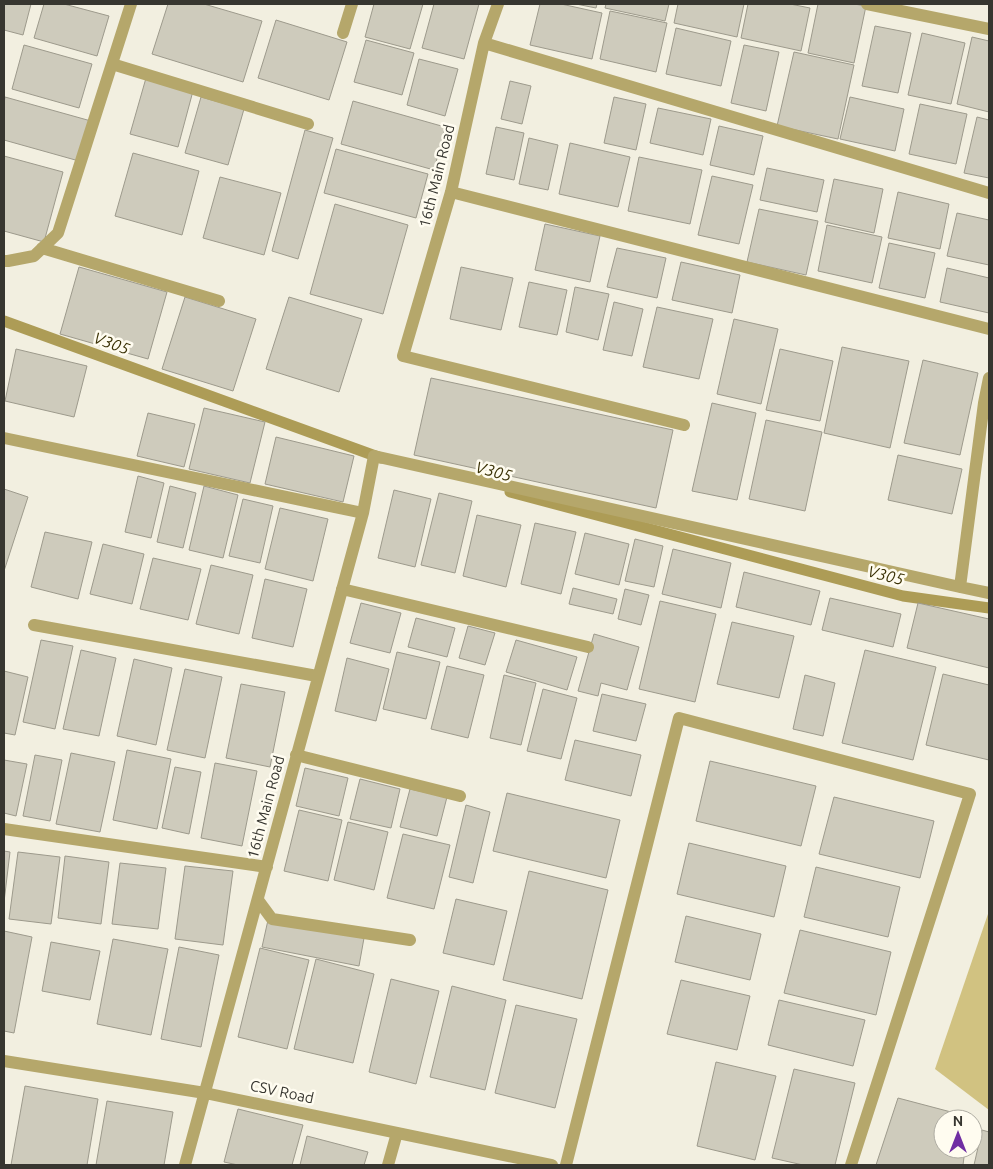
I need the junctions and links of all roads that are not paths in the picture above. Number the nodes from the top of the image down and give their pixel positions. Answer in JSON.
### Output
{"nodes":[{"id":1,"x":131,"y":4,"type":"edge"},
{"id":2,"x":352,"y":4,"type":"edge"},
{"id":3,"x":498,"y":4,"type":"edge"},
{"id":4,"x":867,"y":4,"type":"edge"},
{"id":5,"x":989,"y":29,"type":"edge"},
{"id":6,"x":343,"y":33,"type":"dead end"},
{"id":7,"x":484,"y":43,"type":"junction"},
{"id":8,"x":112,"y":64,"type":"junction"},
{"id":9,"x":308,"y":124,"type":"dead end"},
{"id":10,"x":452,"y":192,"type":"junction"},
{"id":11,"x":989,"y":193,"type":"edge"},
{"id":12,"x":42,"y":248,"type":"junction"},
{"id":13,"x":4,"y":261,"type":"edge"},
{"id":14,"x":218,"y":301,"type":"dead end"},
{"id":15,"x":989,"y":329,"type":"edge"},
{"id":16,"x":989,"y":378,"type":"edge"},
{"id":17,"x":987,"y":404,"type":"edge"},
{"id":18,"x":684,"y":425,"type":"dead end"},
{"id":19,"x":4,"y":438,"type":"edge"},
{"id":20,"x":363,"y":513,"type":"junction"},
{"id":21,"x":960,"y":588,"type":"junction"},
{"id":22,"x":342,"y":589,"type":"junction"},
{"id":23,"x":989,"y":593,"type":"edge"},
{"id":24,"x":34,"y":625,"type":"dead end"},
{"id":25,"x":588,"y":646,"type":"dead end"},
{"id":26,"x":317,"y":676,"type":"junction"},
{"id":27,"x":296,"y":755,"type":"junction"},
{"id":28,"x":460,"y":796,"type":"dead end"},
{"id":29,"x":4,"y":828,"type":"edge"},
{"id":30,"x":267,"y":867,"type":"junction"},
{"id":31,"x":258,"y":900,"type":"junction"},
{"id":32,"x":410,"y":940,"type":"dead end"},
{"id":33,"x":4,"y":1061,"type":"edge"},
{"id":34,"x":205,"y":1093,"type":"junction"},
{"id":35,"x":397,"y":1133,"type":"junction"},
{"id":36,"x":185,"y":1165,"type":"edge"},
{"id":37,"x":388,"y":1165,"type":"edge"},
{"id":38,"x":552,"y":1165,"type":"edge"},
{"id":39,"x":566,"y":1165,"type":"edge"},
{"id":40,"x":851,"y":1165,"type":"edge"}],
"edges":[{"from":1,"to":8,"type":"street"},
{"from":2,"to":6,"type":"street"},
{"from":3,"to":7,"type":"street","name":"16th Main Road"},
{"from":4,"to":5,"type":"street"},
{"from":7,"to":10,"type":"street","name":"16th Main Road"},
{"from":7,"to":11,"type":"street"},
{"from":8,"to":9,"type":"street"},
{"from":8,"to":12,"type":"street"},
{"from":10,"to":15,"type":"street"},
{"from":10,"to":18,"type":"street","name":"16th Main Road"},
{"from":12,"to":13,"type":"street"},
{"from":12,"to":14,"type":"street"},
{"from":16,"to":17,"type":"street"},
{"from":17,"to":21,"type":"street"},
{"from":19,"to":20,"type":"street"},
{"from":20,"to":21,"type":"street","name":"16th Main Road"},
{"from":20,"to":22,"type":"street","name":"16th Main Road"},
{"from":21,"to":23,"type":"street"},
{"from":22,"to":25,"type":"street"},
{"from":22,"to":26,"type":"street","name":"16th Main Road"},
{"from":24,"to":26,"type":"street"},
{"from":26,"to":27,"type":"street","name":"16th Main Road"},
{"from":27,"to":28,"type":"street"},
{"from":27,"to":30,"type":"street","name":"16th Main Road"},
{"from":29,"to":30,"type":"street"},
{"from":30,"to":31,"type":"street","name":"16th Main Road"},
{"from":31,"to":32,"type":"street"},
{"from":31,"to":34,"type":"street","name":"16th Main Road"},
{"from":33,"to":34,"type":"street","name":"CSV Road"},
{"from":34,"to":35,"type":"street","name":"CSV Road"},
{"from":34,"to":36,"type":"street","name":"16th Main Road"},
{"from":35,"to":37,"type":"street"},
{"from":35,"to":38,"type":"street","name":"CSV Road"},
{"from":39,"to":40,"type":"street"}]}
